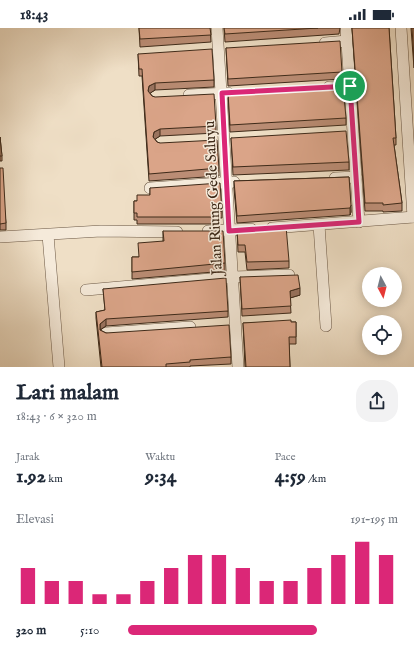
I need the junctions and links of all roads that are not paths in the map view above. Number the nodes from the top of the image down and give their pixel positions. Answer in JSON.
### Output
{"nodes":[{"id":1,"x":217,"y":28,"type":"edge"},
{"id":2,"x":346,"y":28,"type":"edge"},
{"id":3,"x":401,"y":28,"type":"edge"},
{"id":4,"x":347,"y":41,"type":"junction"},
{"id":5,"x":317,"y":43,"type":"edge"},
{"id":6,"x":222,"y":49,"type":"junction"},
{"id":7,"x":204,"y":50,"type":"edge"},
{"id":8,"x":350,"y":86,"type":"junction"},
{"id":9,"x":320,"y":88,"type":"edge"},
{"id":10,"x":237,"y":92,"type":"edge"},
{"id":11,"x":222,"y":93,"type":"junction"},
{"id":12,"x":177,"y":96,"type":"edge"},
{"id":13,"x":353,"y":132,"type":"junction"},
{"id":14,"x":338,"y":133,"type":"edge"},
{"id":15,"x":227,"y":139,"type":"junction"},
{"id":16,"x":209,"y":140,"type":"edge"},
{"id":17,"x":356,"y":177,"type":"junction"},
{"id":18,"x":326,"y":178,"type":"edge"},
{"id":19,"x":227,"y":182,"type":"junction"},
{"id":20,"x":242,"y":182,"type":"edge"},
{"id":21,"x":150,"y":188,"type":"edge"},
{"id":22,"x":414,"y":217,"type":"edge"},
{"id":23,"x":359,"y":222,"type":"junction"},
{"id":24,"x":320,"y":225,"type":"junction"},
{"id":25,"x":200,"y":231,"type":"edge"},
{"id":26,"x":229,"y":231,"type":"junction"},
{"id":27,"x":185,"y":232,"type":"edge"},
{"id":28,"x":48,"y":235,"type":"junction"},
{"id":29,"x":0,"y":237,"type":"edge"},
{"id":30,"x":288,"y":275,"type":"edge"},
{"id":31,"x":233,"y":277,"type":"junction"},
{"id":32,"x":86,"y":290,"type":"dead end"},
{"id":33,"x":240,"y":324,"type":"junction"},
{"id":34,"x":221,"y":325,"type":"edge"},
{"id":35,"x":326,"y":326,"type":"dead end"},
{"id":36,"x":198,"y":327,"type":"edge"},
{"id":37,"x":106,"y":333,"type":"edge"},
{"id":38,"x":59,"y":367,"type":"edge"},
{"id":39,"x":238,"y":367,"type":"edge"}],
"edges":[{"from":1,"to":6,"type":"street","name":"Jalan Riung Gede Saluyu"},
{"from":2,"to":4,"type":"street"},
{"from":3,"to":22,"type":"street"},
{"from":4,"to":5,"type":"street"},
{"from":4,"to":8,"type":"street"},
{"from":6,"to":7,"type":"street"},
{"from":6,"to":11,"type":"street","name":"Jalan Riung Gede Saluyu"},
{"from":8,"to":9,"type":"street"},
{"from":8,"to":13,"type":"street"},
{"from":10,"to":11,"type":"street"},
{"from":11,"to":12,"type":"street"},
{"from":11,"to":15,"type":"street","name":"Jalan Riung Gede Saluyu"},
{"from":13,"to":14,"type":"street"},
{"from":13,"to":17,"type":"street"},
{"from":15,"to":16,"type":"street"},
{"from":15,"to":19,"type":"street","name":"Jalan Riung Gede Saluyu"},
{"from":17,"to":18,"type":"street"},
{"from":17,"to":23,"type":"street"},
{"from":19,"to":20,"type":"street"},
{"from":19,"to":21,"type":"street"},
{"from":19,"to":26,"type":"street","name":"Jalan Riung Gede Saluyu"},
{"from":22,"to":23,"type":"street"},
{"from":23,"to":24,"type":"street"},
{"from":24,"to":26,"type":"street"},
{"from":24,"to":35,"type":"street"},
{"from":25,"to":26,"type":"street"},
{"from":26,"to":31,"type":"street","name":"Jalan Riung Gede Saluyu"},
{"from":27,"to":28,"type":"street"},
{"from":28,"to":29,"type":"street"},
{"from":28,"to":38,"type":"street"},
{"from":30,"to":31,"type":"street"},
{"from":31,"to":32,"type":"street"},
{"from":31,"to":33,"type":"street","name":"Jalan Riung Gede Saluyu"},
{"from":33,"to":34,"type":"street"},
{"from":33,"to":39,"type":"street","name":"Jalan Riung Gede Saluyu"},
{"from":36,"to":37,"type":"street"}]}
